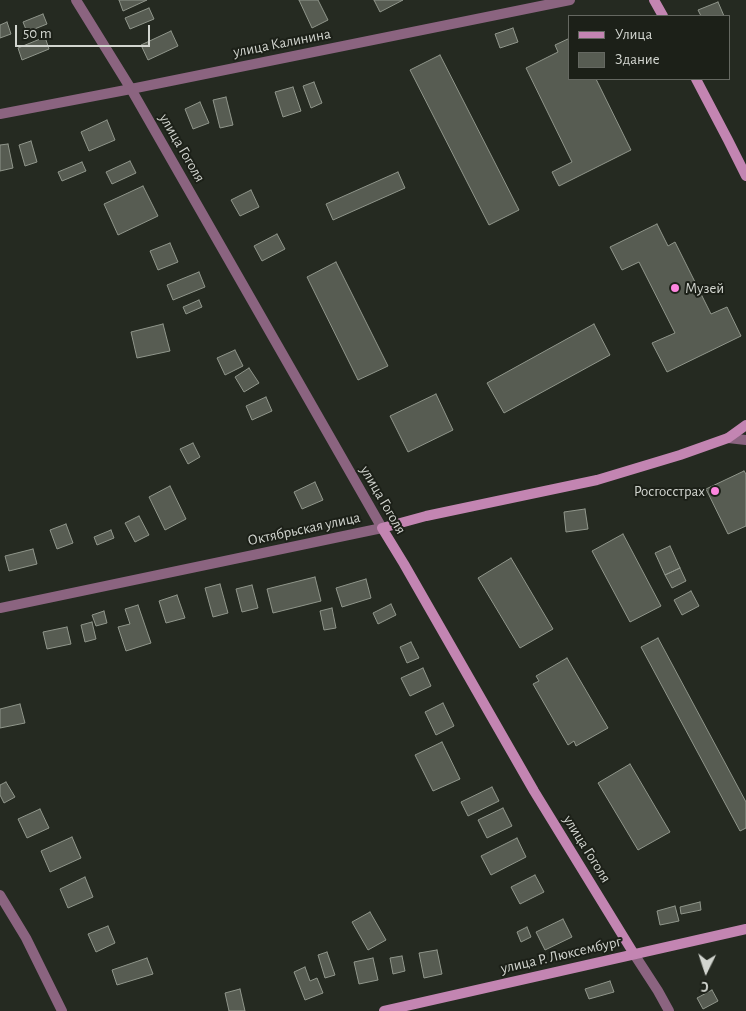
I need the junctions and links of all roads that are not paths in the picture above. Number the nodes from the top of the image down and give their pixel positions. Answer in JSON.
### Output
{"nodes":[{"id":1,"x":76,"y":0,"type":"edge"},
{"id":2,"x":570,"y":0,"type":"edge"},
{"id":3,"x":654,"y":0,"type":"edge"},
{"id":4,"x":662,"y":15,"type":"edge"},
{"id":5,"x":697,"y":80,"type":"edge"},
{"id":6,"x":132,"y":89,"type":"junction"},
{"id":7,"x":0,"y":114,"type":"edge"},
{"id":8,"x":746,"y":176,"type":"edge"},
{"id":9,"x":746,"y":425,"type":"edge"},
{"id":10,"x":728,"y":438,"type":"junction"},
{"id":11,"x":746,"y":440,"type":"edge"},
{"id":12,"x":382,"y":528,"type":"junction"},
{"id":13,"x":0,"y":608,"type":"edge"},
{"id":14,"x":0,"y":895,"type":"edge"},
{"id":15,"x":746,"y":929,"type":"edge"},
{"id":16,"x":634,"y":954,"type":"junction"},
{"id":17,"x":62,"y":1011,"type":"edge"},
{"id":18,"x":384,"y":1011,"type":"edge"},
{"id":19,"x":669,"y":1011,"type":"edge"}],
"edges":[{"from":1,"to":6,"type":"street","name":"улица Гоголя"},
{"from":2,"to":6,"type":"street","name":"улица Калинина"},
{"from":3,"to":4,"type":"street"},
{"from":5,"to":8,"type":"street"},
{"from":6,"to":7,"type":"street","name":"улица Калинина"},
{"from":6,"to":12,"type":"street","name":"улица Гоголя"},
{"from":9,"to":10,"type":"street","name":"Октябрьская улица"},
{"from":10,"to":11,"type":"street","name":"Октябрьская улица"},
{"from":10,"to":12,"type":"street","name":"Октябрьская улица"},
{"from":12,"to":13,"type":"street","name":"Октябрьская улица"},
{"from":12,"to":16,"type":"street","name":"улица Гоголя"},
{"from":14,"to":17,"type":"street"},
{"from":15,"to":16,"type":"street","name":"улица Р. Люксембург"},
{"from":16,"to":18,"type":"street","name":"улица Р. Люксембург"},
{"from":16,"to":19,"type":"street","name":"улица Гоголя"}]}
